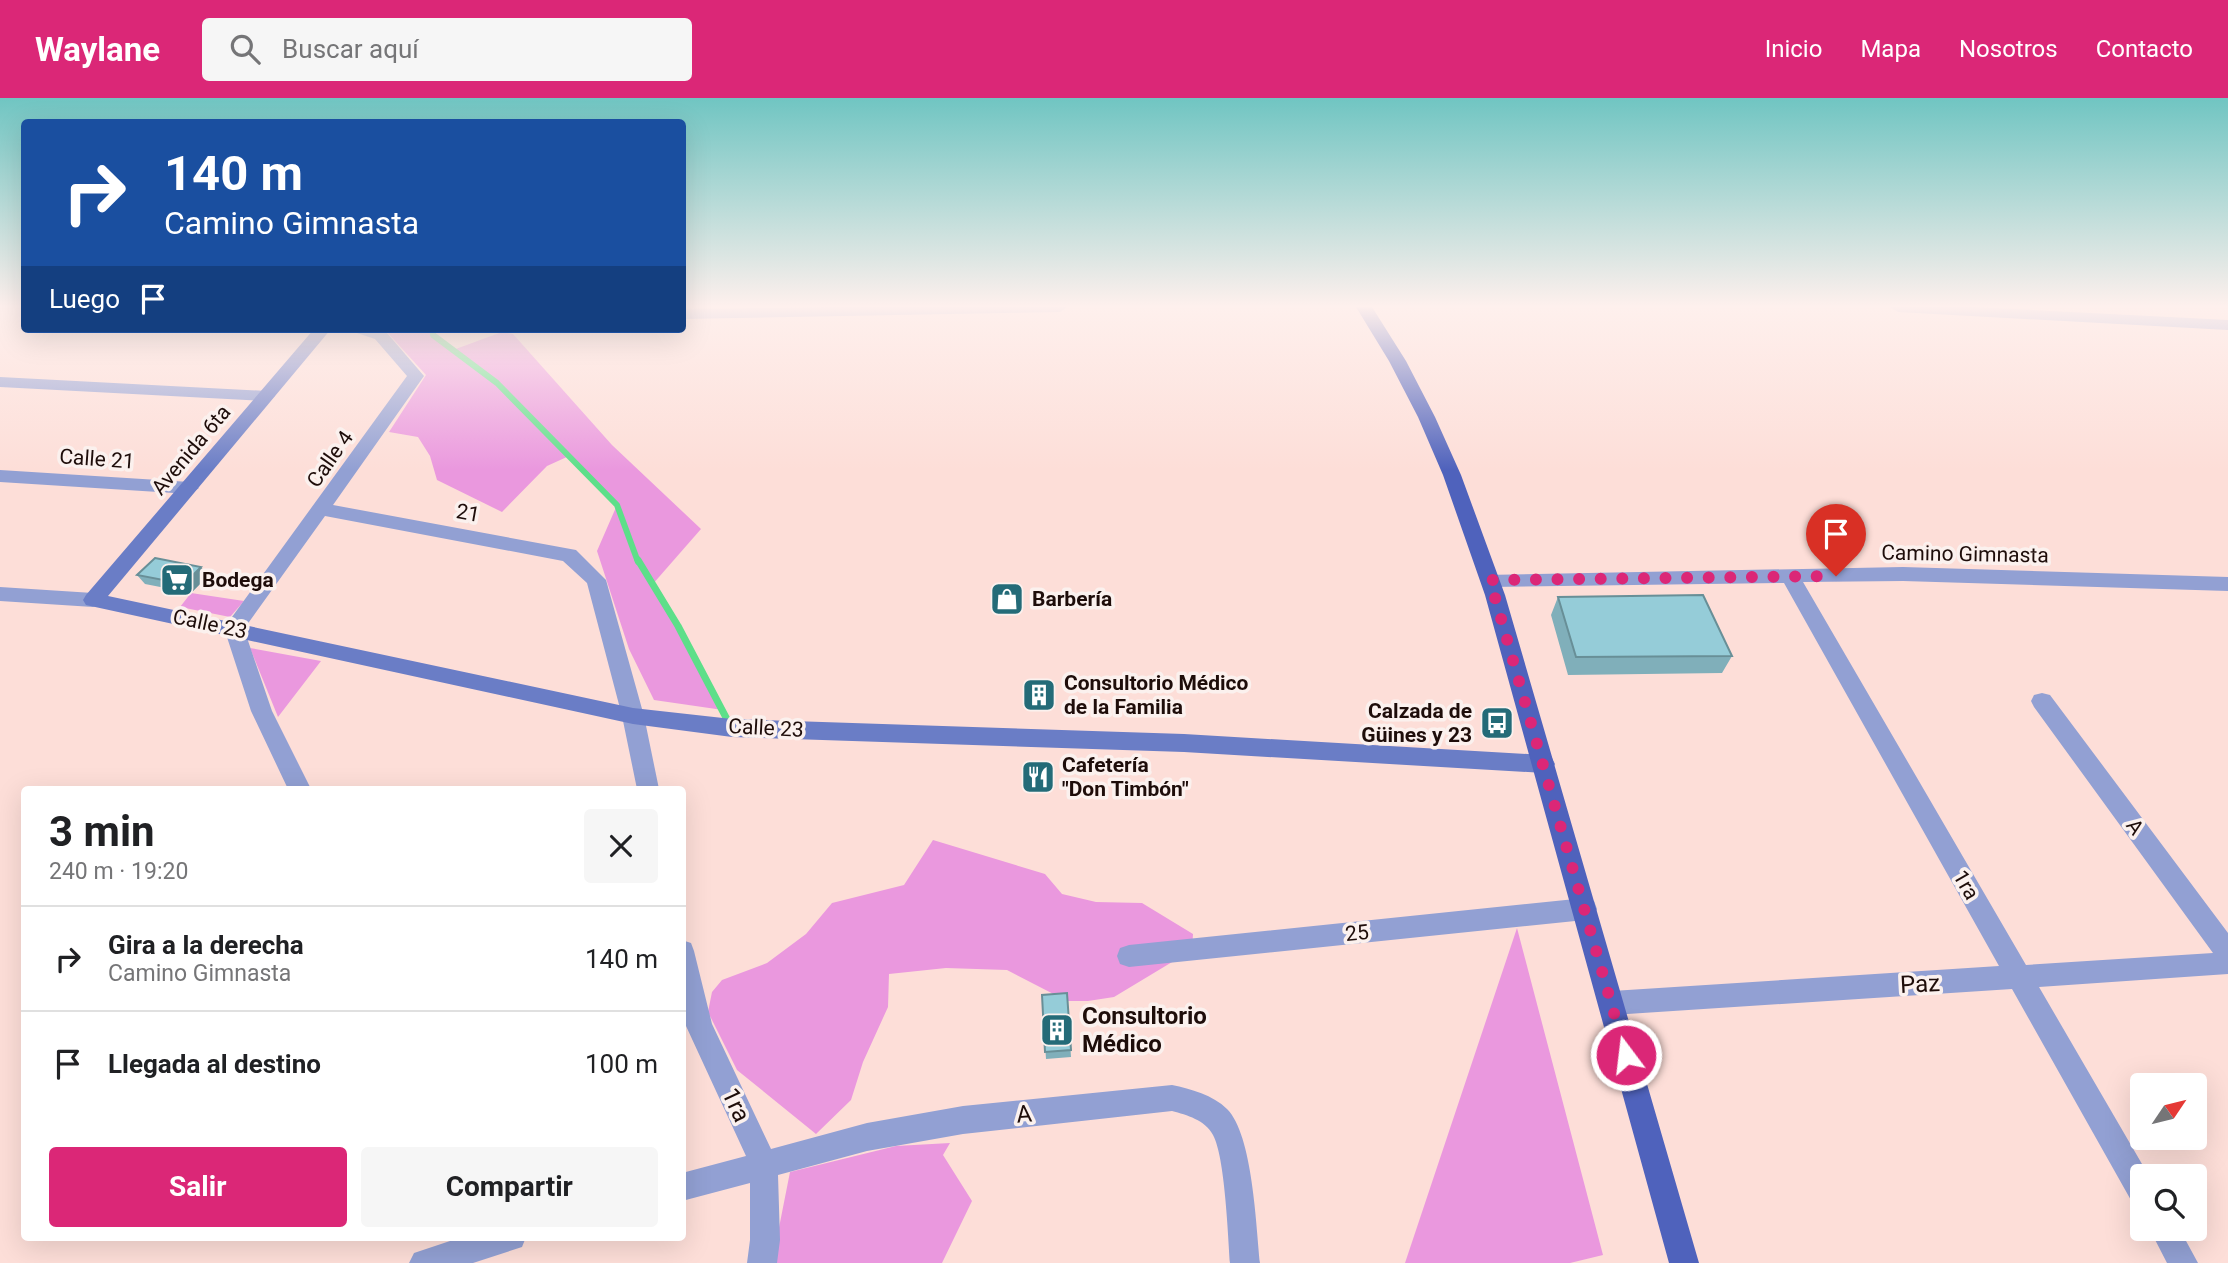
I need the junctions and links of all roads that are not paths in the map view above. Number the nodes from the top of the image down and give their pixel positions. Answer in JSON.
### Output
{"nodes":[{"id":1,"x":296,"y":361,"type":"edge"},
{"id":2,"x":403,"y":361,"type":"edge"},
{"id":3,"x":1400,"y":361,"type":"edge"},
{"id":4,"x":0,"y":382,"type":"edge"},
{"id":5,"x":267,"y":396,"type":"junction"},
{"id":6,"x":0,"y":476,"type":"edge"},
{"id":7,"x":190,"y":488,"type":"junction"},
{"id":8,"x":322,"y":509,"type":"junction"},
{"id":9,"x":1791,"y":578,"type":"junction"},
{"id":10,"x":1490,"y":580,"type":"junction"},
{"id":11,"x":2228,"y":584,"type":"edge"},
{"id":12,"x":0,"y":594,"type":"edge"},
{"id":13,"x":93,"y":600,"type":"junction"},
{"id":14,"x":234,"y":628,"type":"junction"},
{"id":15,"x":2042,"y":701,"type":"dead end"},
{"id":16,"x":633,"y":716,"type":"junction"},
{"id":17,"x":1544,"y":764,"type":"junction"},
{"id":18,"x":298,"y":786,"type":"edge"},
{"id":19,"x":647,"y":786,"type":"edge"},
{"id":20,"x":1585,"y":909,"type":"junction"},
{"id":21,"x":2228,"y":953,"type":"edge"},
{"id":22,"x":1129,"y":956,"type":"dead end"},
{"id":23,"x":2228,"y":963,"type":"edge"},
{"id":24,"x":2020,"y":978,"type":"junction"},
{"id":25,"x":686,"y":986,"type":"edge"},
{"id":26,"x":1612,"y":1003,"type":"junction"},
{"id":27,"x":691,"y":1029,"type":"edge"},
{"id":28,"x":764,"y":1164,"type":"junction"},
{"id":29,"x":2130,"y":1171,"type":"edge"},
{"id":30,"x":686,"y":1186,"type":"edge"},
{"id":31,"x":498,"y":1241,"type":"edge"},
{"id":32,"x":2170,"y":1241,"type":"edge"},
{"id":33,"x":424,"y":1263,"type":"edge"},
{"id":34,"x":762,"y":1263,"type":"edge"},
{"id":35,"x":1245,"y":1263,"type":"edge"},
{"id":36,"x":1684,"y":1263,"type":"edge"},
{"id":37,"x":2183,"y":1263,"type":"edge"}],
"edges":[{"from":1,"to":5,"type":"street","name":"Avenida 6ta"},
{"from":2,"to":8,"type":"street","name":"Calle 4"},
{"from":3,"to":10,"type":"main road"},
{"from":4,"to":5,"type":"street"},
{"from":5,"to":7,"type":"street","name":"Avenida 6ta"},
{"from":6,"to":7,"type":"street","name":"Calle 21"},
{"from":7,"to":13,"type":"street","name":"Avenida 6ta"},
{"from":8,"to":14,"type":"street","name":"Calle 4"},
{"from":8,"to":16,"type":"street","name":"21"},
{"from":9,"to":10,"type":"street","name":"Camino Gimnasta"},
{"from":9,"to":11,"type":"street","name":"Camino Gimnasta"},
{"from":9,"to":24,"type":"street","name":"1ra"},
{"from":10,"to":17,"type":"main road"},
{"from":12,"to":13,"type":"street","name":"Calle 23"},
{"from":13,"to":14,"type":"street","name":"Calle 23"},
{"from":14,"to":16,"type":"street","name":"Calle 23"},
{"from":14,"to":18,"type":"street"},
{"from":15,"to":21,"type":"street","name":"A"},
{"from":16,"to":17,"type":"street","name":"Calle 23"},
{"from":16,"to":19,"type":"street"},
{"from":17,"to":20,"type":"main road"},
{"from":20,"to":22,"type":"street","name":"25"},
{"from":20,"to":26,"type":"main road"},
{"from":23,"to":24,"type":"street","name":"Paz"},
{"from":24,"to":26,"type":"street","name":"Paz"},
{"from":24,"to":29,"type":"street","name":"1ra"},
{"from":25,"to":27,"type":"street","name":"1ra"},
{"from":26,"to":36,"type":"main road"},
{"from":27,"to":28,"type":"street","name":"1ra"},
{"from":28,"to":30,"type":"street","name":"A"},
{"from":28,"to":34,"type":"street","name":"1ra"},
{"from":28,"to":35,"type":"street","name":"A"},
{"from":31,"to":33,"type":"street"},
{"from":32,"to":37,"type":"street"}]}
